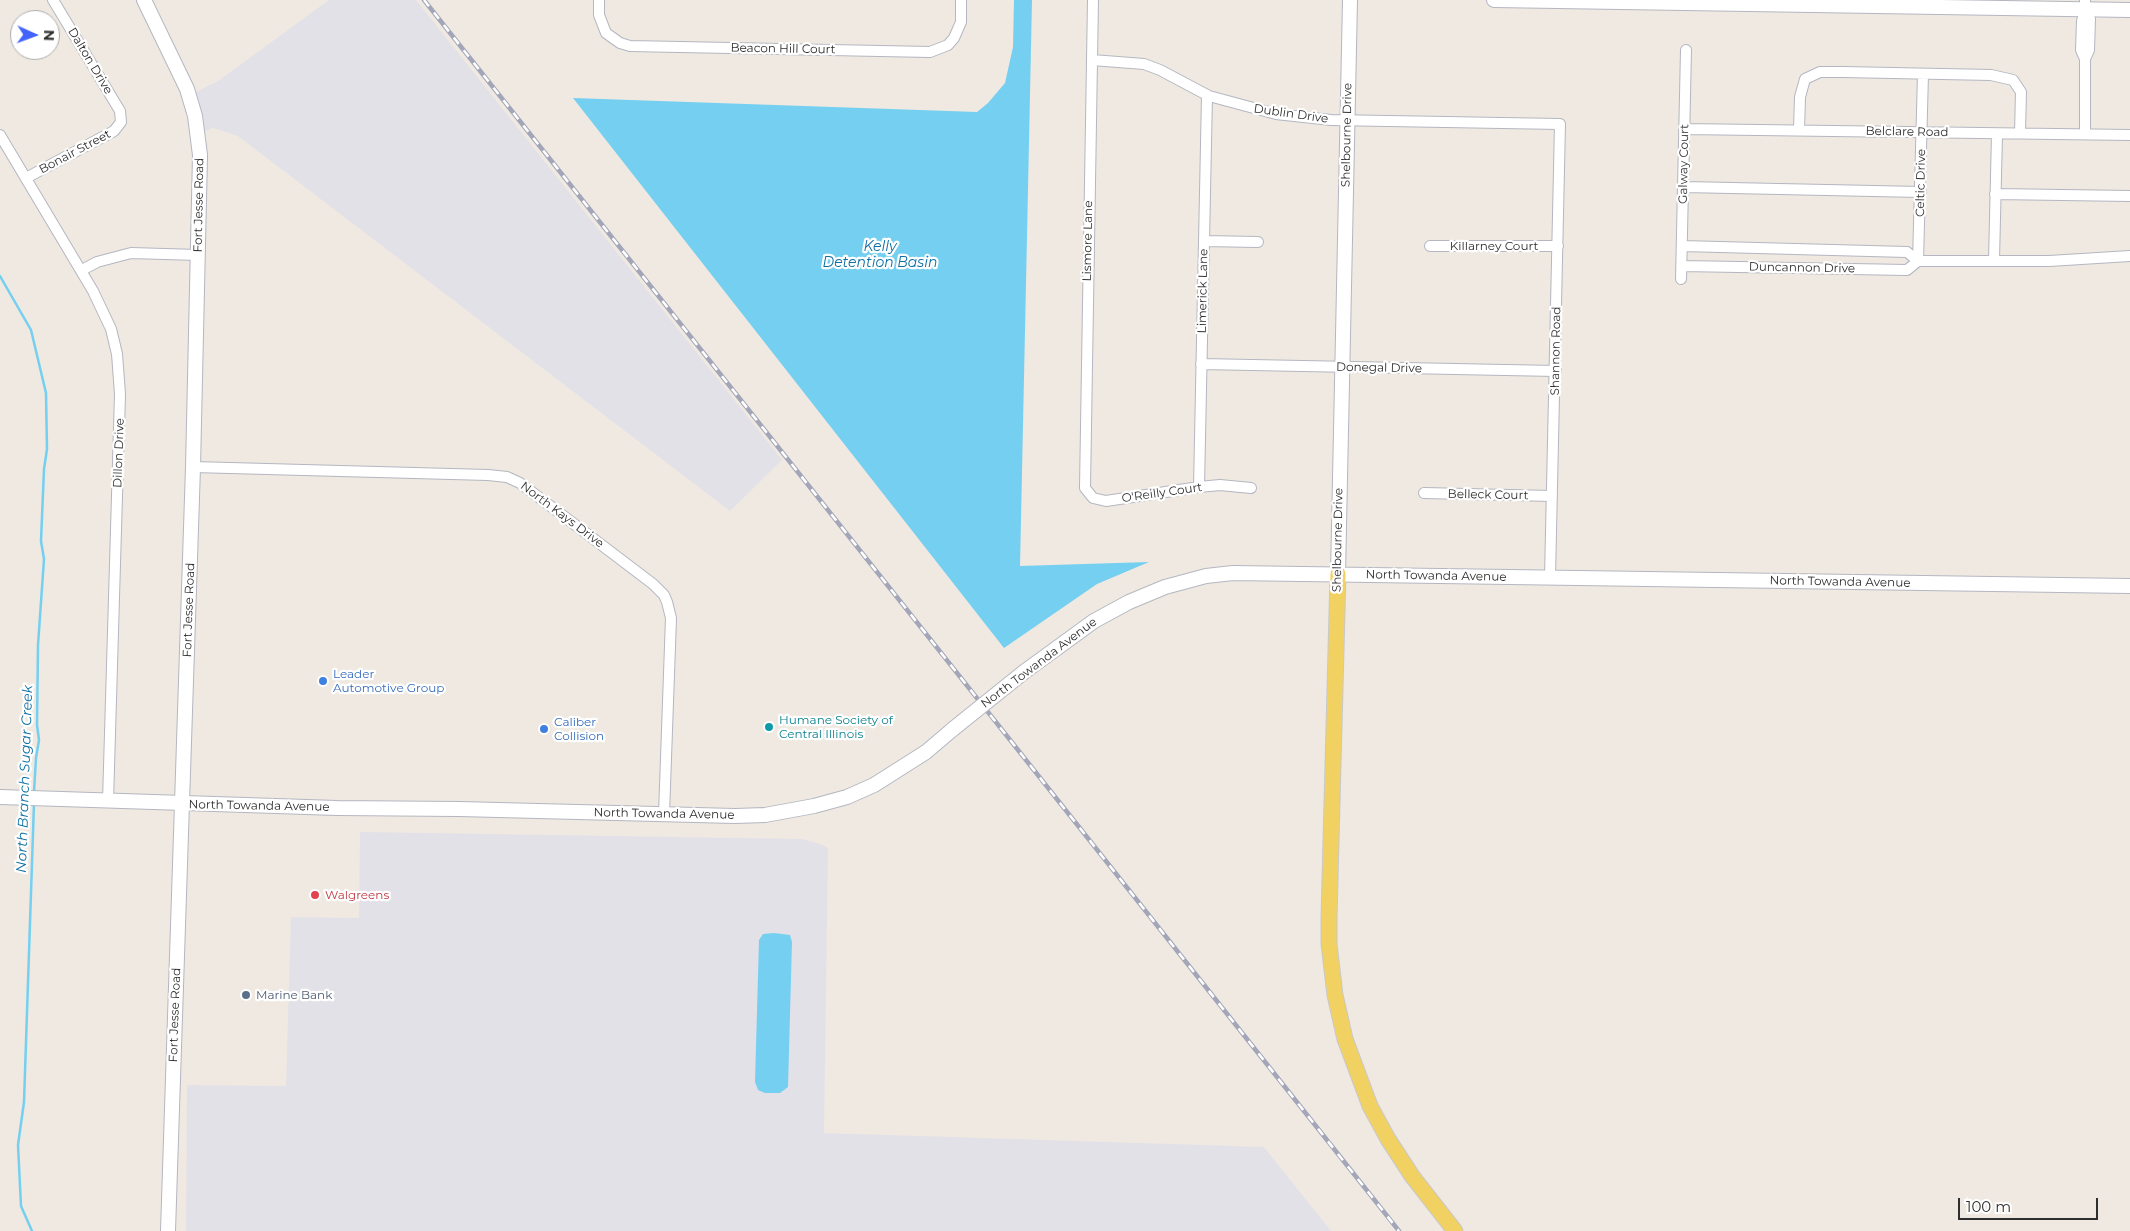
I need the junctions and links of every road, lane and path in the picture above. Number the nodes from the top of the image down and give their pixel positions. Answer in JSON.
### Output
{"nodes":[{"id":1,"x":53,"y":0,"type":"edge"},
{"id":2,"x":144,"y":0,"type":"edge"},
{"id":3,"x":599,"y":0,"type":"edge"},
{"id":4,"x":962,"y":0,"type":"edge"},
{"id":5,"x":1093,"y":0,"type":"edge"},
{"id":6,"x":1350,"y":0,"type":"edge"},
{"id":7,"x":1494,"y":0,"type":"edge"},
{"id":8,"x":1643,"y":2,"type":"edge"},
{"id":9,"x":2085,"y":5,"type":"edge"},
{"id":10,"x":2130,"y":10,"type":"edge"},
{"id":11,"x":1686,"y":50,"type":"dead end"},
{"id":12,"x":1092,"y":60,"type":"junction"},
{"id":13,"x":1923,"y":74,"type":"junction"},
{"id":14,"x":1207,"y":95,"type":"junction"},
{"id":15,"x":1347,"y":120,"type":"junction"},
{"id":16,"x":121,"y":123,"type":"joint"},
{"id":17,"x":1560,"y":124,"type":"joint"},
{"id":18,"x":1684,"y":128,"type":"junction"},
{"id":19,"x":1800,"y":130,"type":"junction"},
{"id":20,"x":1922,"y":132,"type":"junction"},
{"id":21,"x":2020,"y":133,"type":"junction"},
{"id":22,"x":2085,"y":133,"type":"junction"},
{"id":23,"x":1997,"y":134,"type":"junction"},
{"id":24,"x":0,"y":135,"type":"edge"},
{"id":25,"x":2130,"y":135,"type":"edge"},
{"id":26,"x":26,"y":178,"type":"junction"},
{"id":27,"x":1684,"y":187,"type":"junction"},
{"id":28,"x":1921,"y":192,"type":"junction"},
{"id":29,"x":1995,"y":194,"type":"junction"},
{"id":30,"x":2130,"y":196,"type":"edge"},
{"id":31,"x":1204,"y":241,"type":"junction"},
{"id":32,"x":1258,"y":242,"type":"dead end"},
{"id":33,"x":1430,"y":246,"type":"dead end"},
{"id":34,"x":1558,"y":246,"type":"junction"},
{"id":35,"x":1682,"y":246,"type":"junction"},
{"id":36,"x":198,"y":255,"type":"junction"},
{"id":37,"x":2130,"y":256,"type":"edge"},
{"id":38,"x":1994,"y":260,"type":"junction"},
{"id":39,"x":1918,"y":261,"type":"junction"},
{"id":40,"x":1682,"y":266,"type":"junction"},
{"id":41,"x":82,"y":270,"type":"junction"},
{"id":42,"x":1681,"y":279,"type":"dead end"},
{"id":43,"x":1202,"y":364,"type":"junction"},
{"id":44,"x":1341,"y":367,"type":"junction"},
{"id":45,"x":1556,"y":371,"type":"junction"},
{"id":46,"x":193,"y":467,"type":"junction"},
{"id":47,"x":1084,"y":481,"type":"joint"},
{"id":48,"x":1199,"y":487,"type":"junction"},
{"id":49,"x":1251,"y":488,"type":"dead end"},
{"id":50,"x":1424,"y":494,"type":"dead end"},
{"id":51,"x":1552,"y":496,"type":"junction"},
{"id":52,"x":1338,"y":574,"type":"junction"},
{"id":53,"x":1550,"y":578,"type":"junction"},
{"id":54,"x":2130,"y":586,"type":"edge"},
{"id":55,"x":0,"y":798,"type":"edge"},
{"id":56,"x":108,"y":801,"type":"junction"},
{"id":57,"x":182,"y":804,"type":"junction"},
{"id":58,"x":664,"y":814,"type":"junction"},
{"id":59,"x":168,"y":1231,"type":"edge"},
{"id":60,"x":1455,"y":1231,"type":"edge"}],
"edges":[{"from":1,"to":16,"type":"street","name":"Dalton Drive"},
{"from":2,"to":36,"type":"main road","name":"Fort Jesse Road"},
{"from":3,"to":4,"type":"street","name":"Beacon Hill Court"},
{"from":5,"to":12,"type":"street","name":"Lismore Lane"},
{"from":6,"to":15,"type":"main road","name":"Shelbourne Drive"},
{"from":7,"to":8,"type":"main road"},
{"from":8,"to":9,"type":"main road"},
{"from":9,"to":10,"type":"main road"},
{"from":9,"to":22,"type":"street"},
{"from":11,"to":18,"type":"street","name":"Galway Court"},
{"from":12,"to":14,"type":"street","name":"Dublin Drive"},
{"from":12,"to":47,"type":"street","name":"Lismore Lane"},
{"from":13,"to":19,"type":"street"},
{"from":13,"to":20,"type":"street","name":"Celtic Drive"},
{"from":13,"to":21,"type":"street"},
{"from":14,"to":15,"type":"street","name":"Dublin Drive"},
{"from":14,"to":31,"type":"street","name":"Limerick Lane"},
{"from":15,"to":17,"type":"street","name":"Dublin Drive"},
{"from":15,"to":44,"type":"main road","name":"Shelbourne Drive"},
{"from":16,"to":26,"type":"street","name":"Bonair Street"},
{"from":17,"to":34,"type":"street","name":"Shannon Road"},
{"from":18,"to":19,"type":"street","name":"Belclare Road"},
{"from":18,"to":27,"type":"street","name":"Galway Court"},
{"from":19,"to":20,"type":"street","name":"Belclare Road"},
{"from":20,"to":23,"type":"street","name":"Belclare Road"},
{"from":20,"to":28,"type":"street","name":"Celtic Drive"},
{"from":21,"to":22,"type":"street","name":"Belclare Road"},
{"from":21,"to":23,"type":"street","name":"Belclare Road"},
{"from":22,"to":25,"type":"street","name":"Belclare Road"},
{"from":23,"to":29,"type":"street"},
{"from":24,"to":26,"type":"street","name":"Dillon Drive"},
{"from":26,"to":41,"type":"street","name":"Dillon Drive"},
{"from":27,"to":28,"type":"street"},
{"from":27,"to":35,"type":"street","name":"Galway Court"},
{"from":28,"to":39,"type":"street","name":"Celtic Drive"},
{"from":29,"to":30,"type":"street"},
{"from":29,"to":38,"type":"street"},
{"from":31,"to":32,"type":"street"},
{"from":31,"to":43,"type":"street","name":"Limerick Lane"},
{"from":33,"to":34,"type":"street","name":"Killarney Court"},
{"from":34,"to":45,"type":"street","name":"Shannon Road"},
{"from":35,"to":39,"type":"street","name":"Duncannon Drive"},
{"from":35,"to":40,"type":"street","name":"Galway Court"},
{"from":36,"to":41,"type":"street"},
{"from":36,"to":46,"type":"main road","name":"Fort Jesse Road"},
{"from":37,"to":38,"type":"street","name":"Duncannon Drive"},
{"from":38,"to":39,"type":"street","name":"Duncannon Drive"},
{"from":39,"to":40,"type":"street","name":"Duncannon Drive"},
{"from":40,"to":42,"type":"street","name":"Galway Court"},
{"from":41,"to":56,"type":"street","name":"Dillon Drive"},
{"from":43,"to":44,"type":"street","name":"Donegal Drive"},
{"from":43,"to":48,"type":"street","name":"Limerick Lane"},
{"from":44,"to":45,"type":"street","name":"Donegal Drive"},
{"from":44,"to":52,"type":"main road","name":"Shelbourne Drive"},
{"from":45,"to":51,"type":"street","name":"Shannon Road"},
{"from":46,"to":57,"type":"main road","name":"Fort Jesse Road"},
{"from":46,"to":58,"type":"street","name":"North Kays Drive"},
{"from":47,"to":48,"type":"street","name":"O'Reilly Court"},
{"from":48,"to":49,"type":"street","name":"O'Reilly Court"},
{"from":50,"to":51,"type":"street","name":"Belleck Court"},
{"from":51,"to":53,"type":"street","name":"Shannon Road"},
{"from":52,"to":53,"type":"main road","name":"North Towanda Avenue"},
{"from":52,"to":58,"type":"main road","name":"North Towanda Avenue","bridge":true},
{"from":52,"to":60,"type":"main road","name":"Shelbourne Drive"},
{"from":53,"to":54,"type":"main road","name":"North Towanda Avenue"},
{"from":55,"to":56,"type":"main road","name":"North Towanda Avenue"},
{"from":56,"to":57,"type":"main road","name":"North Towanda Avenue"},
{"from":57,"to":58,"type":"main road","name":"North Towanda Avenue"},
{"from":57,"to":59,"type":"main road","name":"Fort Jesse Road"}]}
